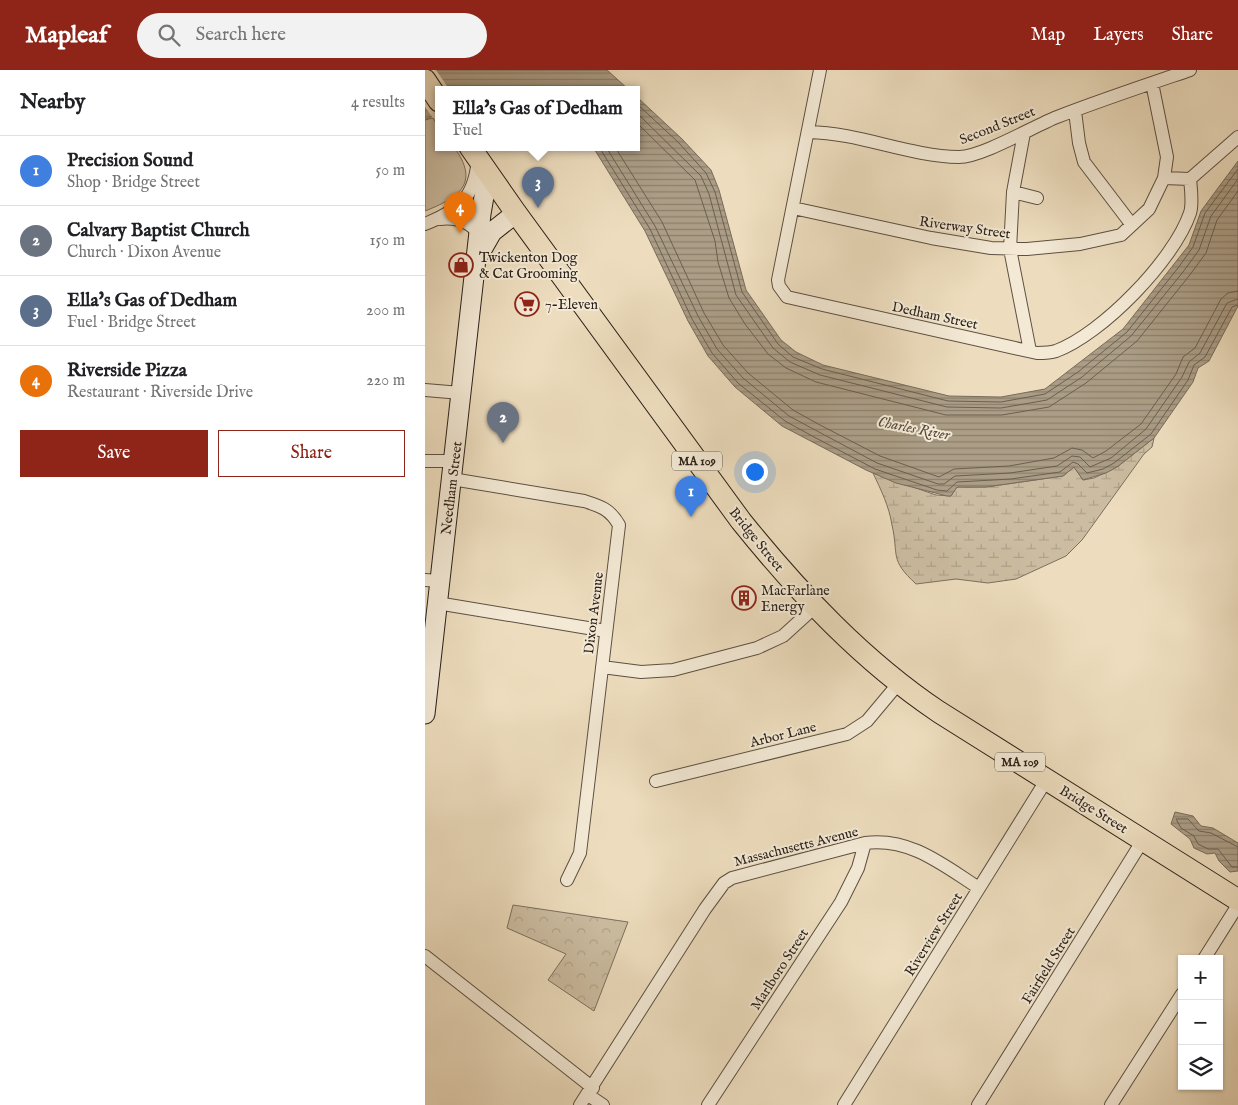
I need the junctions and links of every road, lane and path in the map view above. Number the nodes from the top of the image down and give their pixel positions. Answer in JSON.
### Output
{"nodes":[{"id":1,"x":821,"y":70,"type":"edge"},
{"id":2,"x":1190,"y":70,"type":"edge"},
{"id":3,"x":425,"y":81,"type":"edge"},
{"id":4,"x":1152,"y":83,"type":"junction"},
{"id":5,"x":435,"y":95,"type":"edge"},
{"id":6,"x":1075,"y":111,"type":"junction"},
{"id":7,"x":809,"y":132,"type":"junction"},
{"id":8,"x":1025,"y":133,"type":"junction"},
{"id":9,"x":1238,"y":137,"type":"edge"},
{"id":10,"x":479,"y":159,"type":"edge"},
{"id":11,"x":1164,"y":178,"type":"junction"},
{"id":12,"x":1189,"y":179,"type":"junction"},
{"id":13,"x":1013,"y":192,"type":"junction"},
{"id":14,"x":1037,"y":198,"type":"dead end"},
{"id":15,"x":793,"y":208,"type":"junction"},
{"id":16,"x":516,"y":213,"type":"junction"},
{"id":17,"x":437,"y":219,"type":"junction"},
{"id":18,"x":425,"y":224,"type":"edge"},
{"id":19,"x":1132,"y":225,"type":"junction"},
{"id":20,"x":479,"y":234,"type":"junction"},
{"id":21,"x":1010,"y":249,"type":"junction"},
{"id":22,"x":477,"y":262,"type":"junction"},
{"id":23,"x":1030,"y":351,"type":"junction"},
{"id":24,"x":425,"y":390,"type":"edge"},
{"id":25,"x":461,"y":393,"type":"junction"},
{"id":26,"x":425,"y":461,"type":"edge"},
{"id":27,"x":453,"y":470,"type":"junction"},
{"id":28,"x":433,"y":580,"type":"edge"},
{"id":29,"x":437,"y":603,"type":"junction"},
{"id":30,"x":816,"y":606,"type":"junction"},
{"id":31,"x":606,"y":631,"type":"junction"},
{"id":32,"x":602,"y":667,"type":"junction"},
{"id":33,"x":899,"y":684,"type":"junction"},
{"id":34,"x":425,"y":714,"type":"edge"},
{"id":35,"x":1047,"y":779,"type":"junction"},
{"id":36,"x":656,"y":781,"type":"dead end"},
{"id":37,"x":1143,"y":840,"type":"junction"},
{"id":38,"x":865,"y":843,"type":"junction"},
{"id":39,"x":567,"y":880,"type":"dead end"},
{"id":40,"x":979,"y":888,"type":"junction"},
{"id":41,"x":1238,"y":900,"type":"edge"},
{"id":42,"x":1238,"y":905,"type":"edge"},
{"id":43,"x":1207,"y":955,"type":"edge"},
{"id":44,"x":425,"y":956,"type":"edge"},
{"id":45,"x":1178,"y":1000,"type":"edge"},
{"id":46,"x":587,"y":1096,"type":"edge"},
{"id":47,"x":603,"y":1105,"type":"edge"},
{"id":48,"x":708,"y":1105,"type":"edge"},
{"id":49,"x":843,"y":1105,"type":"edge"},
{"id":50,"x":978,"y":1105,"type":"edge"},
{"id":51,"x":1111,"y":1105,"type":"edge"}],
"edges":[{"from":1,"to":7,"type":"street","name":"Dedham Street"},
{"from":2,"to":4,"type":"street","name":"Second Street"},
{"from":3,"to":5,"type":"main road"},
{"from":4,"to":6,"type":"street","name":"Second Street"},
{"from":4,"to":11,"type":"street"},
{"from":6,"to":8,"type":"street","name":"Second Street"},
{"from":6,"to":19,"type":"street"},
{"from":7,"to":8,"type":"street","name":"Second Street"},
{"from":7,"to":15,"type":"street","name":"Dedham Street"},
{"from":8,"to":13,"type":"street"},
{"from":9,"to":12,"type":"street"},
{"from":10,"to":16,"type":"main road","name":"Bridge Street","number":"MA 109"},
{"from":10,"to":17,"type":"street"},
{"from":10,"to":20,"type":"main road","name":"Needham Street"},
{"from":11,"to":12,"type":"street"},
{"from":11,"to":19,"type":"street","name":"Riverway Street"},
{"from":12,"to":23,"type":"street","name":"Dedham Street"},
{"from":13,"to":14,"type":"street"},
{"from":13,"to":21,"type":"street"},
{"from":15,"to":21,"type":"street","name":"Riverway Street"},
{"from":15,"to":23,"type":"street","name":"Dedham Street"},
{"from":16,"to":22,"type":"main road","name":"Needham Street"},
{"from":16,"to":30,"type":"main road","name":"Bridge Street","number":"MA 109"},
{"from":17,"to":18,"type":"street"},
{"from":17,"to":20,"type":"street"},
{"from":19,"to":21,"type":"street","name":"Riverway Street"},
{"from":20,"to":22,"type":"main road","name":"Needham Street"},
{"from":21,"to":23,"type":"street"},
{"from":22,"to":25,"type":"main road","name":"Needham Street"},
{"from":24,"to":25,"type":"street"},
{"from":25,"to":27,"type":"main road","name":"Needham Street"},
{"from":26,"to":27,"type":"street","name":"Dixon Avenue"},
{"from":27,"to":28,"type":"main road","name":"Needham Street"},
{"from":27,"to":31,"type":"street","name":"Dixon Avenue"},
{"from":28,"to":29,"type":"main road","name":"Needham Street"},
{"from":29,"to":31,"type":"street"},
{"from":29,"to":34,"type":"main road","name":"Needham Street"},
{"from":30,"to":32,"type":"street"},
{"from":30,"to":33,"type":"main road","name":"Bridge Street","number":"MA 109"},
{"from":31,"to":32,"type":"street","name":"Dixon Avenue"},
{"from":32,"to":39,"type":"street","name":"Dixon Avenue"},
{"from":33,"to":35,"type":"main road","name":"Bridge Street","number":"MA 109"},
{"from":33,"to":36,"type":"street","name":"Arbor Lane"},
{"from":35,"to":37,"type":"main road","name":"Bridge Street","number":"MA 109"},
{"from":35,"to":40,"type":"street","name":"Riverview Street"},
{"from":37,"to":41,"type":"main road","name":"Bridge Street","number":"MA 109"},
{"from":37,"to":50,"type":"street","name":"Fairfield Street"},
{"from":38,"to":40,"type":"street","name":"Massachusetts Avenue"},
{"from":38,"to":46,"type":"street","name":"Massachusetts Avenue"},
{"from":38,"to":48,"type":"street","name":"Marlboro Street"},
{"from":40,"to":49,"type":"street","name":"Riverview Street"},
{"from":42,"to":43,"type":"street"},
{"from":44,"to":46,"type":"street"},
{"from":45,"to":51,"type":"street"},
{"from":46,"to":47,"type":"street"}]}
